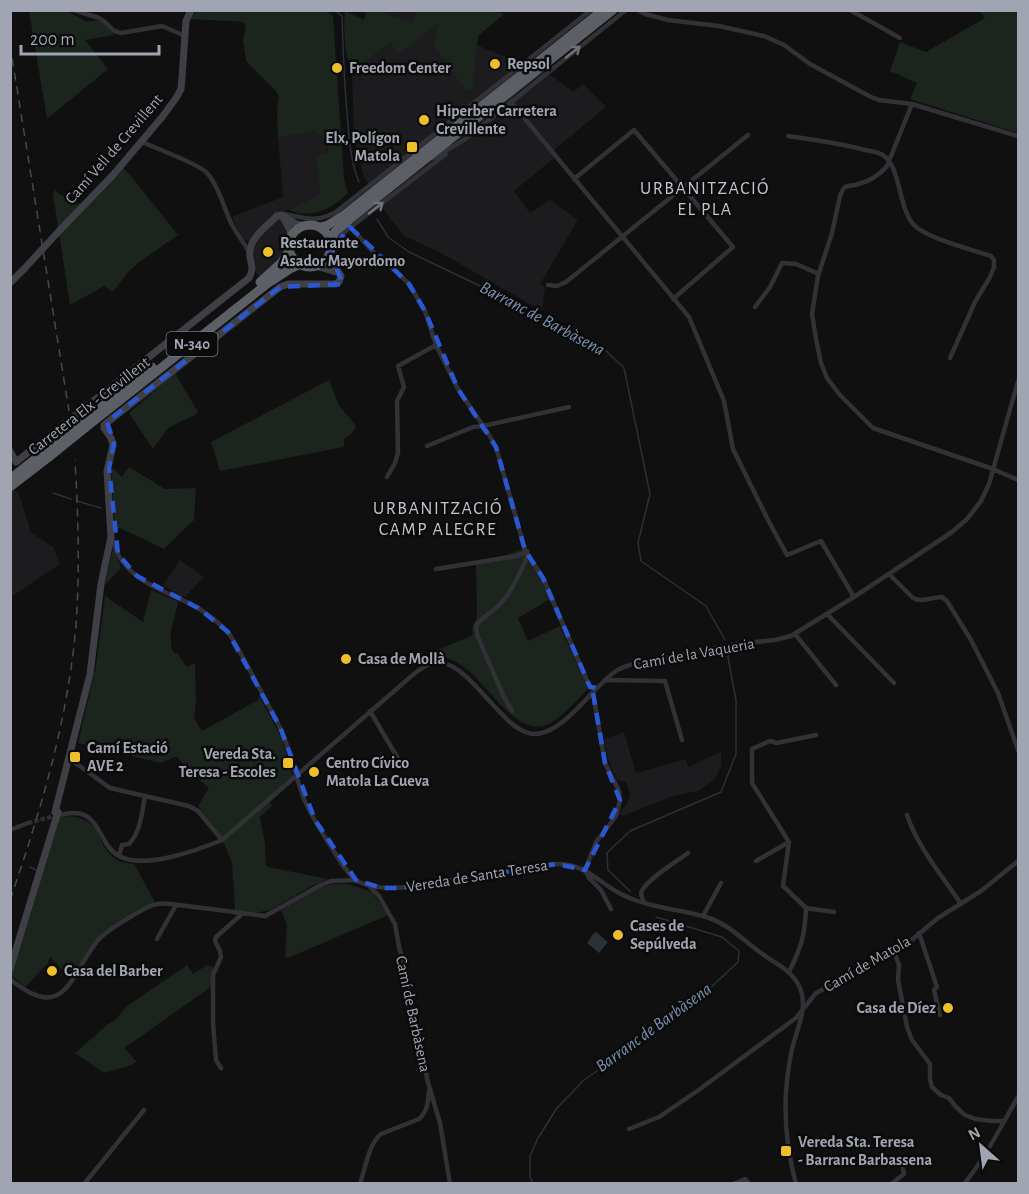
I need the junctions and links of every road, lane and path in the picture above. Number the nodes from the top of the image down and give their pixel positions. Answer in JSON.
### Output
{"nodes":[{"id":1,"x":74,"y":10,"type":"edge"},
{"id":2,"x":191,"y":10,"type":"edge"},
{"id":3,"x":591,"y":10,"type":"edge"},
{"id":4,"x":603,"y":10,"type":"edge"},
{"id":5,"x":614,"y":10,"type":"edge"},
{"id":6,"x":626,"y":10,"type":"edge"},
{"id":7,"x":638,"y":10,"type":"edge"},
{"id":8,"x":850,"y":10,"type":"edge"},
{"id":9,"x":185,"y":36,"type":"junction"},
{"id":10,"x":900,"y":38,"type":"dead end"},
{"id":11,"x":511,"y":102,"type":"junction"},
{"id":12,"x":912,"y":104,"type":"junction"},
{"id":13,"x":748,"y":135,"type":"dead end"},
{"id":14,"x":788,"y":136,"type":"dead end"},
{"id":15,"x":1018,"y":136,"type":"edge"},
{"id":16,"x":464,"y":140,"type":"junction"},
{"id":17,"x":142,"y":142,"type":"junction"},
{"id":18,"x":422,"y":143,"type":"junction"},
{"id":19,"x":888,"y":161,"type":"junction"},
{"id":20,"x":408,"y":173,"type":"junction"},
{"id":21,"x":574,"y":178,"type":"junction"},
{"id":22,"x":383,"y":184,"type":"junction"},
{"id":23,"x":683,"y":189,"type":"junction"},
{"id":24,"x":282,"y":215,"type":"junction"},
{"id":25,"x":306,"y":226,"type":"junction"},
{"id":26,"x":320,"y":227,"type":"junction"},
{"id":27,"x":350,"y":227,"type":"junction"},
{"id":28,"x":622,"y":237,"type":"junction"},
{"id":29,"x":291,"y":238,"type":"junction"},
{"id":30,"x":330,"y":246,"type":"junction"},
{"id":31,"x":290,"y":249,"type":"junction"},
{"id":32,"x":249,"y":251,"type":"junction"},
{"id":33,"x":301,"y":264,"type":"junction"},
{"id":34,"x":316,"y":266,"type":"junction"},
{"id":35,"x":340,"y":274,"type":"junction"},
{"id":36,"x":819,"y":274,"type":"junction"},
{"id":37,"x":10,"y":283,"type":"edge"},
{"id":38,"x":548,"y":285,"type":"dead end"},
{"id":39,"x":673,"y":299,"type":"junction"},
{"id":40,"x":755,"y":307,"type":"dead end"},
{"id":41,"x":436,"y":345,"type":"junction"},
{"id":42,"x":950,"y":358,"type":"dead end"},
{"id":43,"x":1018,"y":381,"type":"edge"},
{"id":44,"x":569,"y":407,"type":"dead end"},
{"id":45,"x":86,"y":423,"type":"junction"},
{"id":46,"x":483,"y":426,"type":"junction"},
{"id":47,"x":427,"y":446,"type":"dead end"},
{"id":48,"x":10,"y":451,"type":"edge"},
{"id":49,"x":47,"y":453,"type":"junction"},
{"id":50,"x":13,"y":464,"type":"edge"},
{"id":51,"x":993,"y":469,"type":"junction"},
{"id":52,"x":10,"y":477,"type":"edge"},
{"id":53,"x":387,"y":477,"type":"dead end"},
{"id":54,"x":1018,"y":480,"type":"edge"},
{"id":55,"x":10,"y":488,"type":"edge"},
{"id":56,"x":112,"y":539,"type":"junction"},
{"id":57,"x":528,"y":553,"type":"junction"},
{"id":58,"x":436,"y":569,"type":"dead end"},
{"id":59,"x":889,"y":574,"type":"junction"},
{"id":60,"x":854,"y":597,"type":"junction"},
{"id":61,"x":826,"y":614,"type":"junction"},
{"id":62,"x":795,"y":634,"type":"junction"},
{"id":63,"x":605,"y":680,"type":"junction"},
{"id":64,"x":894,"y":683,"type":"dead end"},
{"id":65,"x":836,"y":685,"type":"dead end"},
{"id":66,"x":595,"y":691,"type":"junction"},
{"id":67,"x":370,"y":711,"type":"junction"},
{"id":68,"x":512,"y":711,"type":"dead end"},
{"id":69,"x":816,"y":735,"type":"dead end"},
{"id":70,"x":682,"y":741,"type":"dead end"},
{"id":71,"x":1018,"y":750,"type":"edge"},
{"id":72,"x":70,"y":760,"type":"junction"},
{"id":73,"x":400,"y":762,"type":"dead end"},
{"id":74,"x":296,"y":775,"type":"junction"},
{"id":75,"x":145,"y":796,"type":"junction"},
{"id":76,"x":56,"y":815,"type":"junction"},
{"id":77,"x":907,"y":815,"type":"dead end"},
{"id":78,"x":28,"y":823,"type":"tunnel mouth"},
{"id":79,"x":10,"y":830,"type":"edge"},
{"id":80,"x":222,"y":840,"type":"junction"},
{"id":81,"x":789,"y":842,"type":"junction"},
{"id":82,"x":688,"y":854,"type":"dead end"},
{"id":83,"x":119,"y":856,"type":"junction"},
{"id":84,"x":756,"y":861,"type":"dead end"},
{"id":85,"x":1018,"y":861,"type":"edge"},
{"id":86,"x":585,"y":870,"type":"junction"},
{"id":87,"x":356,"y":880,"type":"junction"},
{"id":88,"x":721,"y":883,"type":"dead end"},
{"id":89,"x":369,"y":886,"type":"junction"},
{"id":90,"x":644,"y":903,"type":"junction"},
{"id":91,"x":961,"y":904,"type":"junction"},
{"id":92,"x":176,"y":905,"type":"junction"},
{"id":93,"x":806,"y":908,"type":"junction"},
{"id":94,"x":611,"y":909,"type":"dead end"},
{"id":95,"x":834,"y":912,"type":"dead end"},
{"id":96,"x":243,"y":913,"type":"junction"},
{"id":97,"x":703,"y":916,"type":"junction"},
{"id":98,"x":919,"y":933,"type":"junction"},
{"id":99,"x":157,"y":939,"type":"dead end"},
{"id":100,"x":894,"y":951,"type":"junction"},
{"id":101,"x":10,"y":963,"type":"edge"},
{"id":102,"x":10,"y":969,"type":"edge"},
{"id":103,"x":789,"y":972,"type":"junction"},
{"id":104,"x":10,"y":979,"type":"edge"},
{"id":105,"x":10,"y":985,"type":"edge"},
{"id":106,"x":20,"y":987,"type":"junction"},
{"id":107,"x":804,"y":1006,"type":"junction"},
{"id":108,"x":940,"y":1015,"type":"dead end"},
{"id":109,"x":221,"y":1068,"type":"dead end"},
{"id":110,"x":429,"y":1087,"type":"junction"},
{"id":111,"x":1018,"y":1097,"type":"edge"},
{"id":112,"x":144,"y":1110,"type":"dead end"},
{"id":113,"x":1004,"y":1121,"type":"junction"},
{"id":114,"x":629,"y":1129,"type":"dead end"},
{"id":115,"x":898,"y":1158,"type":"dead end"},
{"id":116,"x":84,"y":1184,"type":"edge"},
{"id":117,"x":360,"y":1184,"type":"edge"},
{"id":118,"x":450,"y":1184,"type":"edge"},
{"id":119,"x":733,"y":1184,"type":"edge"},
{"id":120,"x":749,"y":1184,"type":"edge"},
{"id":121,"x":795,"y":1184,"type":"edge"},
{"id":122,"x":891,"y":1184,"type":"edge"},
{"id":123,"x":964,"y":1184,"type":"edge"}],
"edges":[{"from":1,"to":9,"type":"street"},
{"from":2,"to":9,"type":"street","name":"Camí Vell de Crevillent"},
{"from":3,"to":18,"type":"street"},
{"from":4,"to":22,"type":"highway"},
{"from":5,"to":20,"type":"highway"},
{"from":11,"to":6,"type":"street","one_way":true},
{"from":7,"to":12,"type":"street"},
{"from":8,"to":10,"type":"street"},
{"from":9,"to":17,"type":"street","name":"Camí Vell de Crevillent"},
{"from":11,"to":16,"type":"street"},
{"from":11,"to":21,"type":"street"},
{"from":12,"to":15,"type":"street"},
{"from":12,"to":19,"type":"street"},
{"from":13,"to":23,"type":"street"},
{"from":14,"to":19,"type":"street"},
{"from":16,"to":20,"type":"street"},
{"from":27,"to":16,"type":"street","one_way":true},
{"from":17,"to":32,"type":"street"},
{"from":17,"to":37,"type":"street","name":"Camí Vell de Crevillent","bridge":true},
{"from":18,"to":22,"type":"street"},
{"from":18,"to":24,"type":"street"},
{"from":19,"to":36,"type":"street"},
{"from":19,"to":42,"type":"street"},
{"from":20,"to":30,"type":"highway"},
{"from":21,"to":23,"type":"street"},
{"from":21,"to":28,"type":"street"},
{"from":22,"to":26,"type":"highway"},
{"from":23,"to":28,"type":"street"},
{"from":23,"to":39,"type":"street"},
{"from":24,"to":25,"type":"street"},
{"from":24,"to":29,"type":"street"},
{"from":24,"to":32,"type":"street"},
{"from":25,"to":26,"type":"highway"},
{"from":25,"to":29,"type":"highway"},
{"from":26,"to":30,"type":"highway"},
{"from":27,"to":30,"type":"street"},
{"from":27,"to":41,"type":"street"},
{"from":28,"to":38,"type":"street"},
{"from":28,"to":39,"type":"street"},
{"from":29,"to":31,"type":"highway"},
{"from":30,"to":34,"type":"highway"},
{"from":30,"to":35,"type":"street"},
{"from":31,"to":33,"type":"highway"},
{"from":31,"to":45,"type":"highway","name":"Carretera Elx - Crevillent","number":"N-340"},
{"from":32,"to":50,"type":"street","bridge":true},
{"from":33,"to":34,"type":"highway"},
{"from":33,"to":45,"type":"highway","name":"Carretera Elx - Crevillent","number":"N-340"},
{"from":34,"to":35,"type":"street"},
{"from":35,"to":56,"type":"street"},
{"from":36,"to":40,"type":"street"},
{"from":36,"to":51,"type":"street"},
{"from":39,"to":60,"type":"street"},
{"from":41,"to":46,"type":"street"},
{"from":41,"to":53,"type":"street"},
{"from":43,"to":51,"type":"street","name":"Camí de la Vaqueria"},
{"from":44,"to":46,"type":"street"},
{"from":45,"to":49,"type":"highway","name":"Carretera Elx - Crevillent","number":"N-340","bridge":true},
{"from":46,"to":47,"type":"street"},
{"from":46,"to":57,"type":"street"},
{"from":48,"to":50,"type":"street"},
{"from":49,"to":52,"type":"highway"},
{"from":49,"to":55,"type":"highway","name":"Carretera Elx - Crevillent","number":"N-340"},
{"from":51,"to":54,"type":"street"},
{"from":51,"to":59,"type":"street","name":"Camí de la Vaqueria"},
{"from":56,"to":72,"type":"street"},
{"from":56,"to":74,"type":"street","name":"Vereda de Santa Teresa"},
{"from":57,"to":58,"type":"street"},
{"from":57,"to":66,"type":"street"},
{"from":57,"to":68,"type":"street"},
{"from":59,"to":60,"type":"street","name":"Camí de la Vaqueria"},
{"from":59,"to":71,"type":"street"},
{"from":60,"to":61,"type":"street","name":"Camí de la Vaqueria"},
{"from":61,"to":62,"type":"street","name":"Camí de la Vaqueria"},
{"from":61,"to":64,"type":"street"},
{"from":62,"to":63,"type":"street","name":"Camí de la Vaqueria"},
{"from":62,"to":65,"type":"street"},
{"from":63,"to":66,"type":"street","name":"Camí de la Vaqueria"},
{"from":63,"to":70,"type":"street"},
{"from":66,"to":67,"type":"street","name":"Camí de la Vaqueria"},
{"from":66,"to":86,"type":"street"},
{"from":67,"to":73,"type":"street"},
{"from":67,"to":74,"type":"street"},
{"from":69,"to":81,"type":"street"},
{"from":72,"to":75,"type":"street"},
{"from":72,"to":76,"type":"street"},
{"from":74,"to":80,"type":"street"},
{"from":74,"to":87,"type":"street","name":"Vereda de Santa Teresa"},
{"from":75,"to":80,"type":"street"},
{"from":75,"to":83,"type":"street"},
{"from":76,"to":83,"type":"street"},
{"from":76,"to":101,"type":"street"},
{"from":76,"to":102,"type":"street"},
{"from":77,"to":91,"type":"street"},
{"from":78,"to":79,"type":"street"},
{"from":80,"to":83,"type":"street"},
{"from":81,"to":84,"type":"street"},
{"from":81,"to":93,"type":"street"},
{"from":82,"to":90,"type":"street"},
{"from":85,"to":91,"type":"street","name":"Camí de Matola"},
{"from":86,"to":89,"type":"street","name":"Vereda de Santa Teresa"},
{"from":86,"to":90,"type":"street","name":"Vereda de Santa Teresa"},
{"from":86,"to":94,"type":"street"},
{"from":87,"to":89,"type":"street","name":"Vereda de Santa Teresa"},
{"from":87,"to":96,"type":"street"},
{"from":88,"to":97,"type":"street"},
{"from":89,"to":110,"type":"street","name":"Camí de Barbàsena"},
{"from":90,"to":97,"type":"street","name":"Vereda de Santa Teresa"},
{"from":91,"to":98,"type":"street","name":"Camí de Matola"},
{"from":92,"to":96,"type":"street"},
{"from":92,"to":99,"type":"street"},
{"from":92,"to":106,"type":"street"},
{"from":93,"to":95,"type":"street"},
{"from":93,"to":103,"type":"street"},
{"from":96,"to":109,"type":"street"},
{"from":97,"to":103,"type":"street","name":"Vereda de Santa Teresa"},
{"from":98,"to":100,"type":"street","name":"Camí de Matola"},
{"from":98,"to":108,"type":"street"},
{"from":100,"to":107,"type":"street","name":"Camí de Matola"},
{"from":100,"to":113,"type":"street"},
{"from":103,"to":107,"type":"street","name":"Vereda de Santa Teresa"},
{"from":104,"to":106,"type":"street"},
{"from":105,"to":106,"type":"street"},
{"from":107,"to":114,"type":"street","name":"Camí de Matola"},
{"from":107,"to":121,"type":"street"},
{"from":110,"to":117,"type":"street"},
{"from":110,"to":118,"type":"street","name":"Camí de Barbàsena"},
{"from":111,"to":113,"type":"street"},
{"from":112,"to":116,"type":"street"},
{"from":113,"to":123,"type":"street"},
{"from":115,"to":122,"type":"street"},
{"from":119,"to":120,"type":"street"}]}
